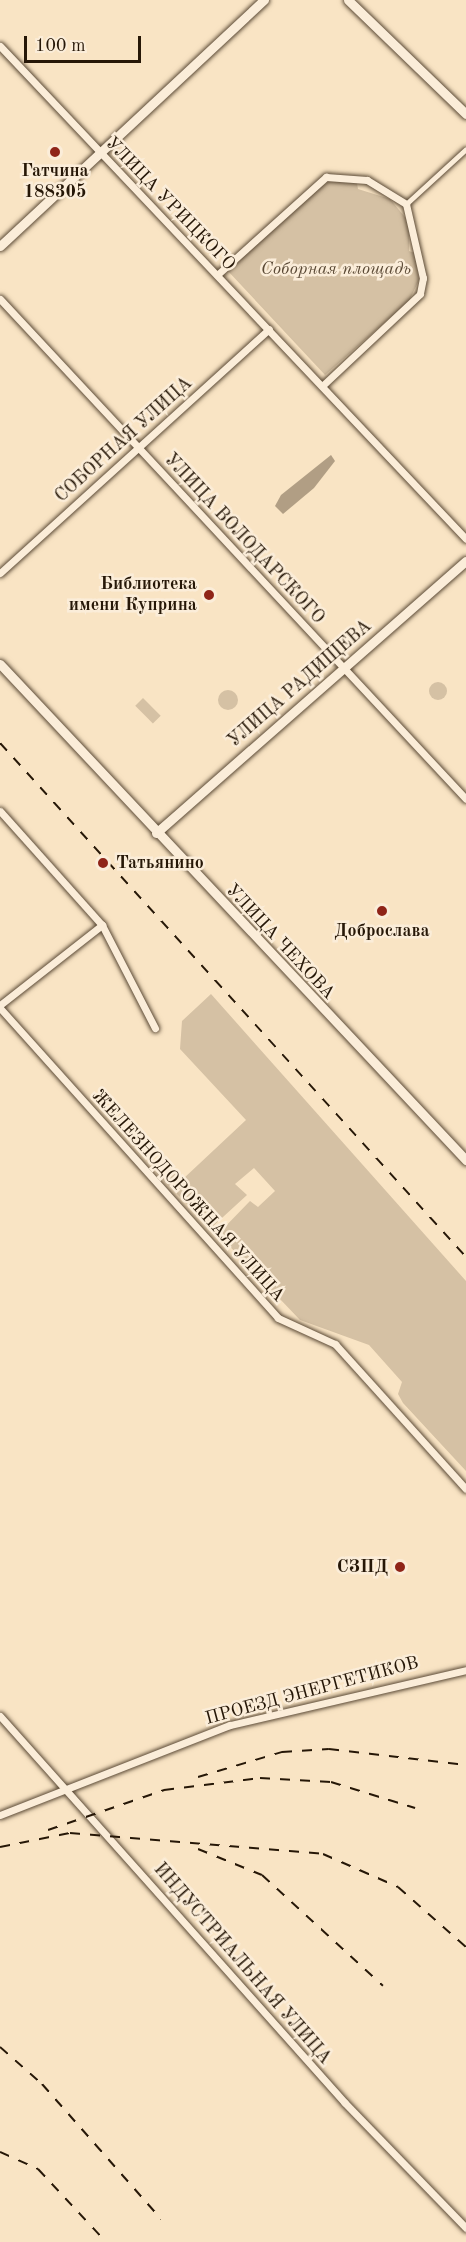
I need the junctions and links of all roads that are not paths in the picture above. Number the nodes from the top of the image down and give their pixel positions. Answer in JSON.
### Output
{"nodes":[{"id":1,"x":264,"y":0,"type":"edge"},
{"id":2,"x":348,"y":0,"type":"edge"},
{"id":3,"x":0,"y":46,"type":"edge"},
{"id":4,"x":466,"y":114,"type":"edge"},
{"id":5,"x":466,"y":149,"type":"edge"},
{"id":6,"x":101,"y":153,"type":"junction"},
{"id":7,"x":403,"y":202,"type":"junction"},
{"id":8,"x":0,"y":246,"type":"edge"},
{"id":9,"x":217,"y":275,"type":"junction"},
{"id":10,"x":0,"y":299,"type":"edge"},
{"id":11,"x":269,"y":329,"type":"junction"},
{"id":12,"x":322,"y":386,"type":"junction"},
{"id":13,"x":139,"y":447,"type":"junction"},
{"id":14,"x":466,"y":539,"type":"edge"},
{"id":15,"x":466,"y":561,"type":"edge"},
{"id":16,"x":0,"y":573,"type":"edge"},
{"id":17,"x":0,"y":664,"type":"edge"},
{"id":18,"x":343,"y":669,"type":"junction"},
{"id":19,"x":466,"y":800,"type":"edge"},
{"id":20,"x":0,"y":811,"type":"edge"},
{"id":21,"x":156,"y":833,"type":"junction"},
{"id":22,"x":102,"y":925,"type":"junction"},
{"id":23,"x":0,"y":1006,"type":"edge"},
{"id":24,"x":155,"y":1028,"type":"dead end"},
{"id":25,"x":466,"y":1160,"type":"edge"},
{"id":26,"x":466,"y":1489,"type":"edge"},
{"id":27,"x":466,"y":1670,"type":"edge"},
{"id":28,"x":0,"y":1716,"type":"edge"},
{"id":29,"x":68,"y":1790,"type":"junction"},
{"id":30,"x":0,"y":1815,"type":"edge"},
{"id":31,"x":466,"y":2228,"type":"edge"}],
"edges":[{"from":1,"to":6,"type":"street"},
{"from":2,"to":4,"type":"street"},
{"from":3,"to":6,"type":"street","name":"УЛИЦА УРИЦКОГО"},
{"from":5,"to":7,"type":"street"},
{"from":6,"to":8,"type":"street"},
{"from":6,"to":9,"type":"street","name":"УЛИЦА УРИЦКОГО"},
{"from":7,"to":9,"type":"street"},
{"from":7,"to":12,"type":"street"},
{"from":9,"to":11,"type":"street","name":"УЛИЦА УРИЦКОГО"},
{"from":10,"to":13,"type":"street","name":"УЛИЦА ВОЛОДАРСКОГО"},
{"from":11,"to":12,"type":"street","name":"УЛИЦА УРИЦКОГО"},
{"from":11,"to":13,"type":"street","name":"СОБОРНАЯ УЛИЦА"},
{"from":12,"to":14,"type":"street","name":"УЛИЦА УРИЦКОГО"},
{"from":13,"to":16,"type":"street","name":"СОБОРНАЯ УЛИЦА"},
{"from":13,"to":18,"type":"street","name":"УЛИЦА ВОЛОДАРСКОГО"},
{"from":15,"to":18,"type":"street","name":"УЛИЦА РАДИЩЕВА"},
{"from":17,"to":21,"type":"street","name":"УЛИЦА ЧЕХОВА"},
{"from":18,"to":19,"type":"street","name":"УЛИЦА ВОЛОДАРСКОГО"},
{"from":18,"to":21,"type":"street","name":"УЛИЦА РАДИЩЕВА"},
{"from":20,"to":22,"type":"street"},
{"from":21,"to":25,"type":"street","name":"УЛИЦА ЧЕХОВА"},
{"from":22,"to":23,"type":"street","name":"ЖЕЛЕЗНОДОРОЖНАЯ УЛИЦА"},
{"from":22,"to":24,"type":"street"},
{"from":23,"to":26,"type":"street","name":"ЖЕЛЕЗНОДОРОЖНАЯ УЛИЦА"},
{"from":27,"to":29,"type":"street","name":"ПРОЕЗД ЭНЕРГЕТИКОВ"},
{"from":28,"to":29,"type":"street","name":"ИНДУСТРИАЛЬНАЯ УЛИЦА"},
{"from":29,"to":30,"type":"street","name":"ПРОЕЗД ЭНЕРГЕТИКОВ"},
{"from":29,"to":31,"type":"street","name":"ИНДУСТРИАЛЬНАЯ УЛИЦА"}]}
